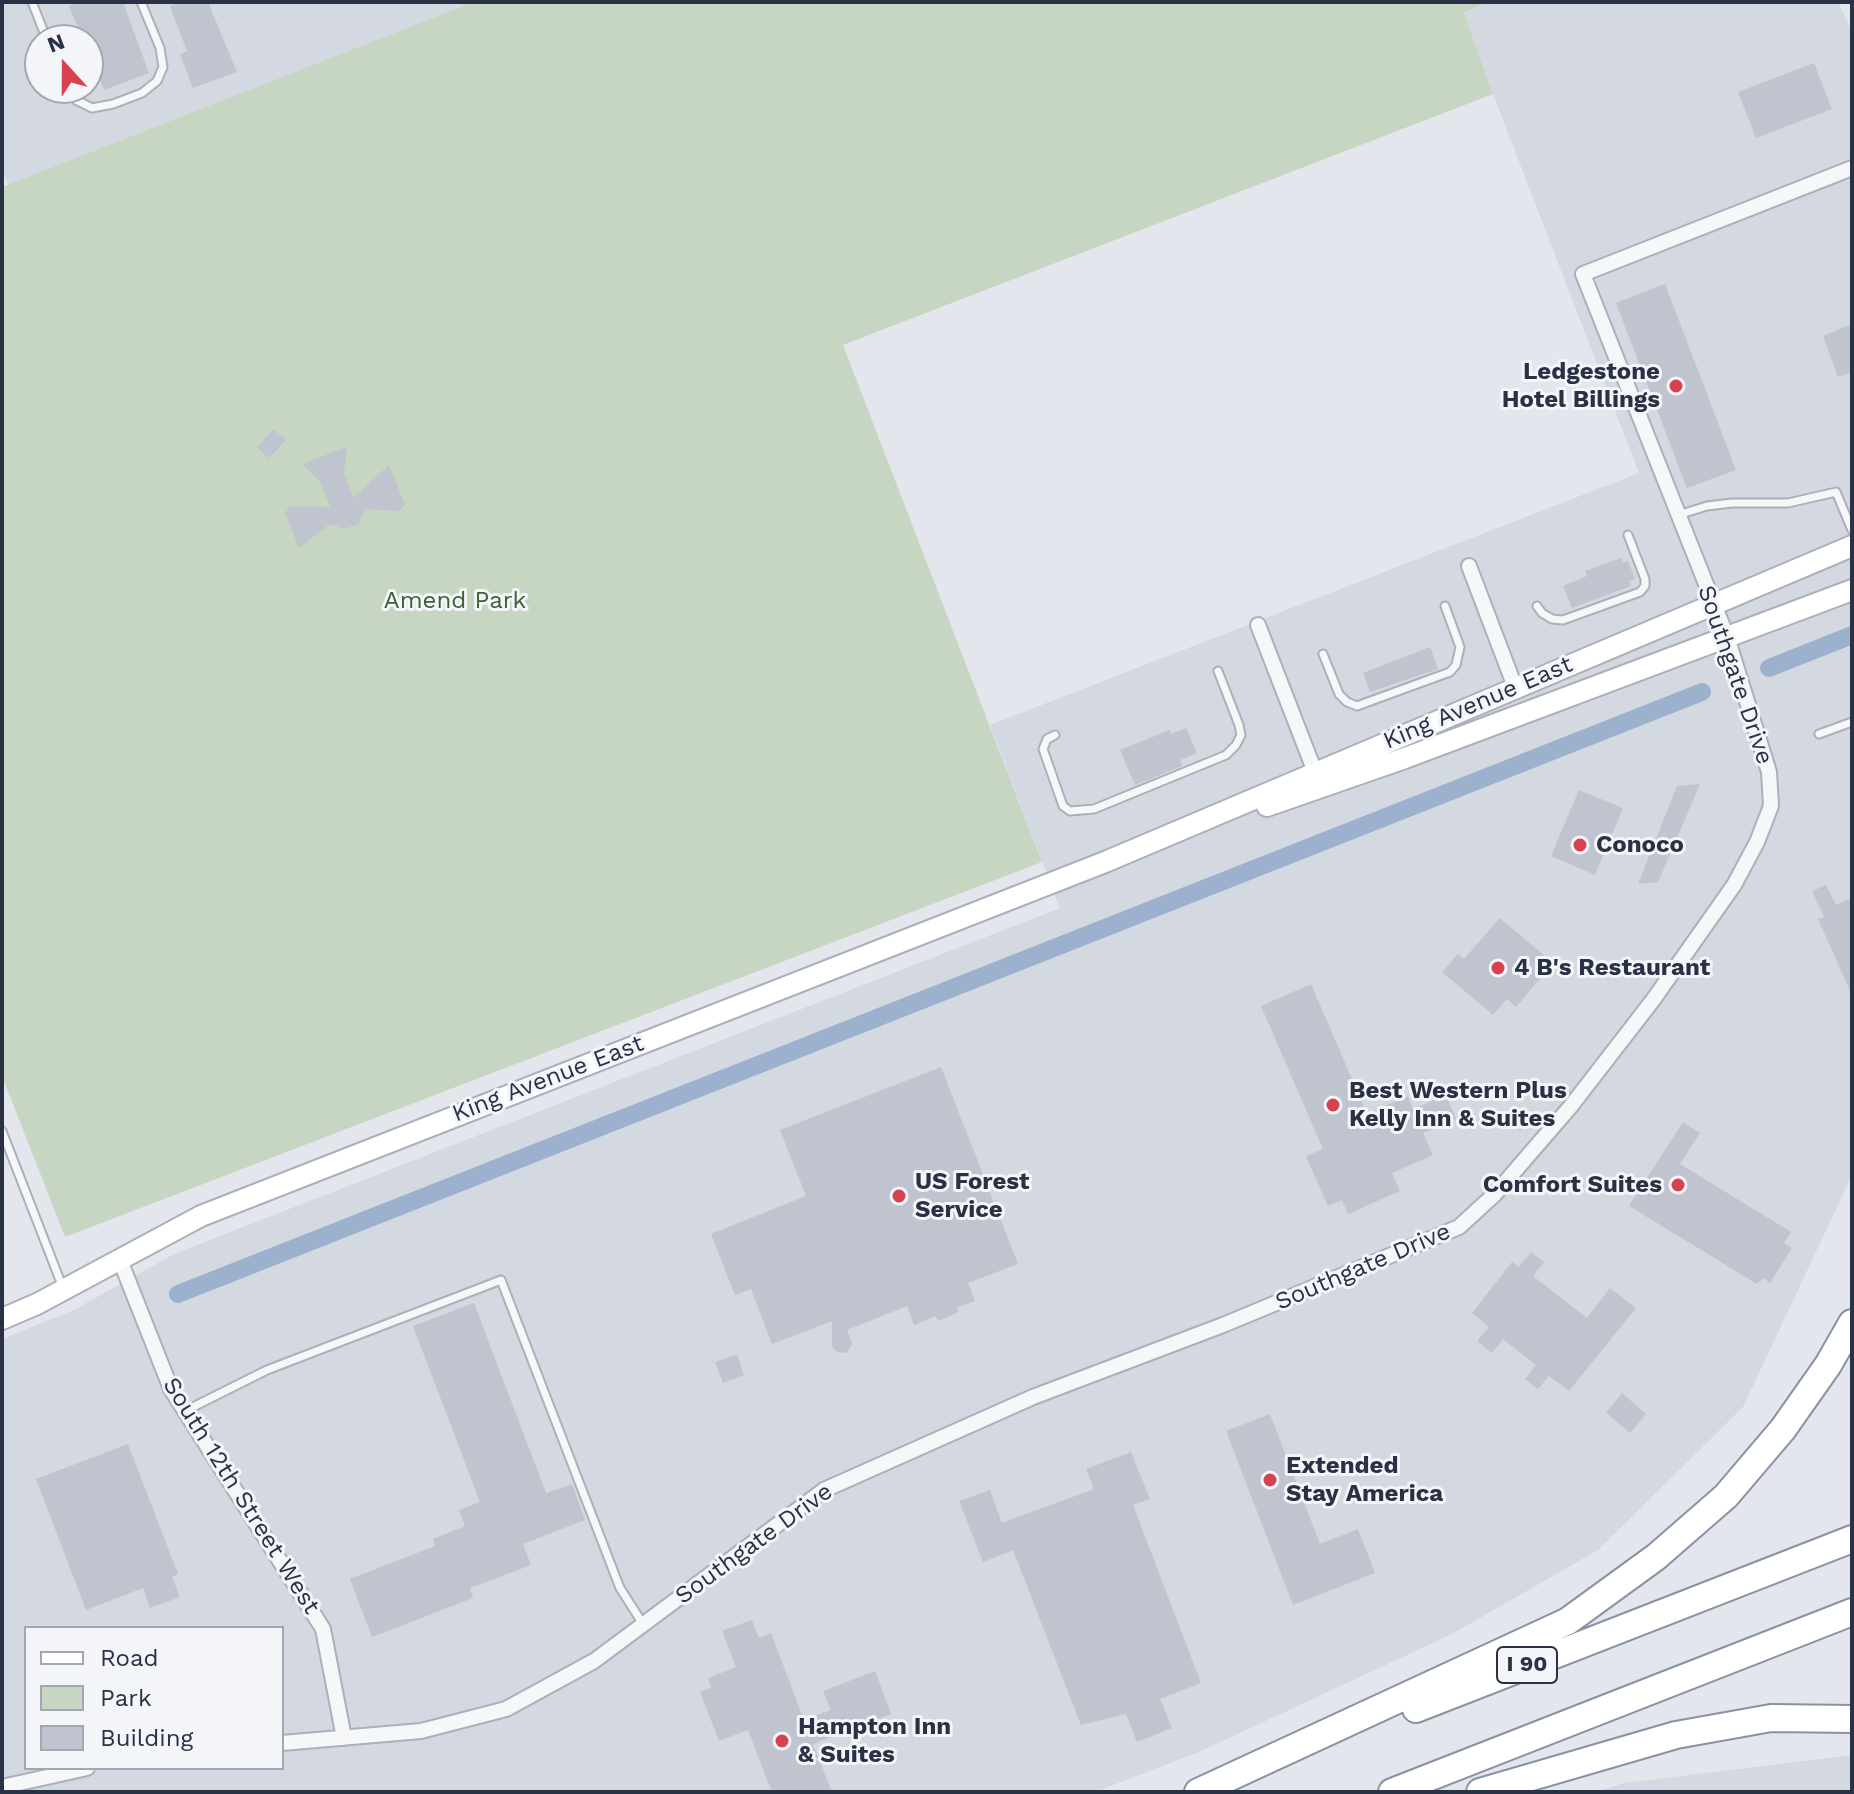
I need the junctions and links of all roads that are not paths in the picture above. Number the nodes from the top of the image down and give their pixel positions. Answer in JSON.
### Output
{"nodes":[{"id":1,"x":32,"y":2,"type":"edge"},
{"id":2,"x":141,"y":2,"type":"edge"},
{"id":3,"x":41,"y":24,"type":"edge"},
{"id":4,"x":84,"y":104,"type":"edge"},
{"id":5,"x":1852,"y":168,"type":"edge"},
{"id":6,"x":1678,"y":515,"type":"junction"},
{"id":7,"x":1852,"y":530,"type":"edge"},
{"id":8,"x":1628,"y":535,"type":"dead end"},
{"id":9,"x":1852,"y":546,"type":"edge"},
{"id":10,"x":1469,"y":566,"type":"dead end"},
{"id":11,"x":1852,"y":590,"type":"edge"},
{"id":12,"x":1713,"y":603,"type":"junction"},
{"id":13,"x":1445,"y":606,"type":"dead end"},
{"id":14,"x":1537,"y":606,"type":"dead end"},
{"id":15,"x":1258,"y":625,"type":"dead end"},
{"id":16,"x":1727,"y":637,"type":"junction"},
{"id":17,"x":1323,"y":654,"type":"dead end"},
{"id":18,"x":1218,"y":671,"type":"dead end"},
{"id":19,"x":1515,"y":687,"type":"junction"},
{"id":20,"x":1852,"y":722,"type":"edge"},
{"id":21,"x":1819,"y":734,"type":"dead end"},
{"id":22,"x":1055,"y":735,"type":"dead end"},
{"id":23,"x":1315,"y":772,"type":"junction"},
{"id":24,"x":1105,"y":862,"type":"junction"},
{"id":25,"x":2,"y":1131,"type":"edge"},
{"id":26,"x":120,"y":1260,"type":"junction"},
{"id":27,"x":64,"y":1290,"type":"junction"},
{"id":28,"x":2,"y":1319,"type":"edge"},
{"id":29,"x":1852,"y":1323,"type":"edge"},
{"id":30,"x":185,"y":1411,"type":"junction"},
{"id":31,"x":1852,"y":1539,"type":"edge"},
{"id":32,"x":1852,"y":1612,"type":"edge"},
{"id":33,"x":643,"y":1624,"type":"junction"},
{"id":34,"x":1852,"y":1719,"type":"edge"},
{"id":35,"x":344,"y":1738,"type":"junction"},
{"id":36,"x":284,"y":1743,"type":"edge"},
{"id":37,"x":78,"y":1770,"type":"edge"},
{"id":38,"x":2,"y":1787,"type":"edge"},
{"id":39,"x":1200,"y":1792,"type":"edge"},
{"id":40,"x":1392,"y":1792,"type":"edge"},
{"id":41,"x":1480,"y":1792,"type":"edge"}],
"edges":[{"from":1,"to":3,"type":"lane"},
{"from":2,"to":4,"type":"lane"},
{"from":5,"to":6,"type":"street","name":"Southgate Drive"},
{"from":6,"to":7,"type":"lane"},
{"from":6,"to":12,"type":"street","name":"Southgate Drive"},
{"from":8,"to":14,"type":"lane"},
{"from":9,"to":12,"type":"main road","name":"King Avenue East"},
{"from":10,"to":19,"type":"street"},
{"from":11,"to":16,"type":"main road","name":"King Avenue East"},
{"from":12,"to":16,"type":"street","name":"Southgate Drive"},
{"from":12,"to":19,"type":"main road","name":"King Avenue East"},
{"from":13,"to":17,"type":"lane"},
{"from":15,"to":23,"type":"street"},
{"from":16,"to":24,"type":"main road","name":"King Avenue East"},
{"from":16,"to":33,"type":"street","name":"Southgate Drive"},
{"from":18,"to":22,"type":"lane"},
{"from":19,"to":23,"type":"main road","name":"King Avenue East"},
{"from":20,"to":21,"type":"lane"},
{"from":23,"to":24,"type":"main road","name":"King Avenue East"},
{"from":24,"to":26,"type":"main road","name":"King Avenue East"},
{"from":25,"to":27,"type":"lane"},
{"from":26,"to":27,"type":"main road","name":"King Avenue East"},
{"from":26,"to":30,"type":"street","name":"South 12th Street West"},
{"from":27,"to":28,"type":"main road","name":"King Avenue East"},
{"from":29,"to":39,"type":"highway"},
{"from":30,"to":33,"type":"lane"},
{"from":30,"to":35,"type":"street","name":"South 12th Street West"},
{"from":31,"to":39,"type":"highway","number":"I 90"},
{"from":32,"to":40,"type":"highway"},
{"from":33,"to":35,"type":"street","name":"Southgate Drive"},
{"from":34,"to":41,"type":"highway"},
{"from":35,"to":36,"type":"street","name":"Southgate Drive"},
{"from":37,"to":38,"type":"street"}]}
